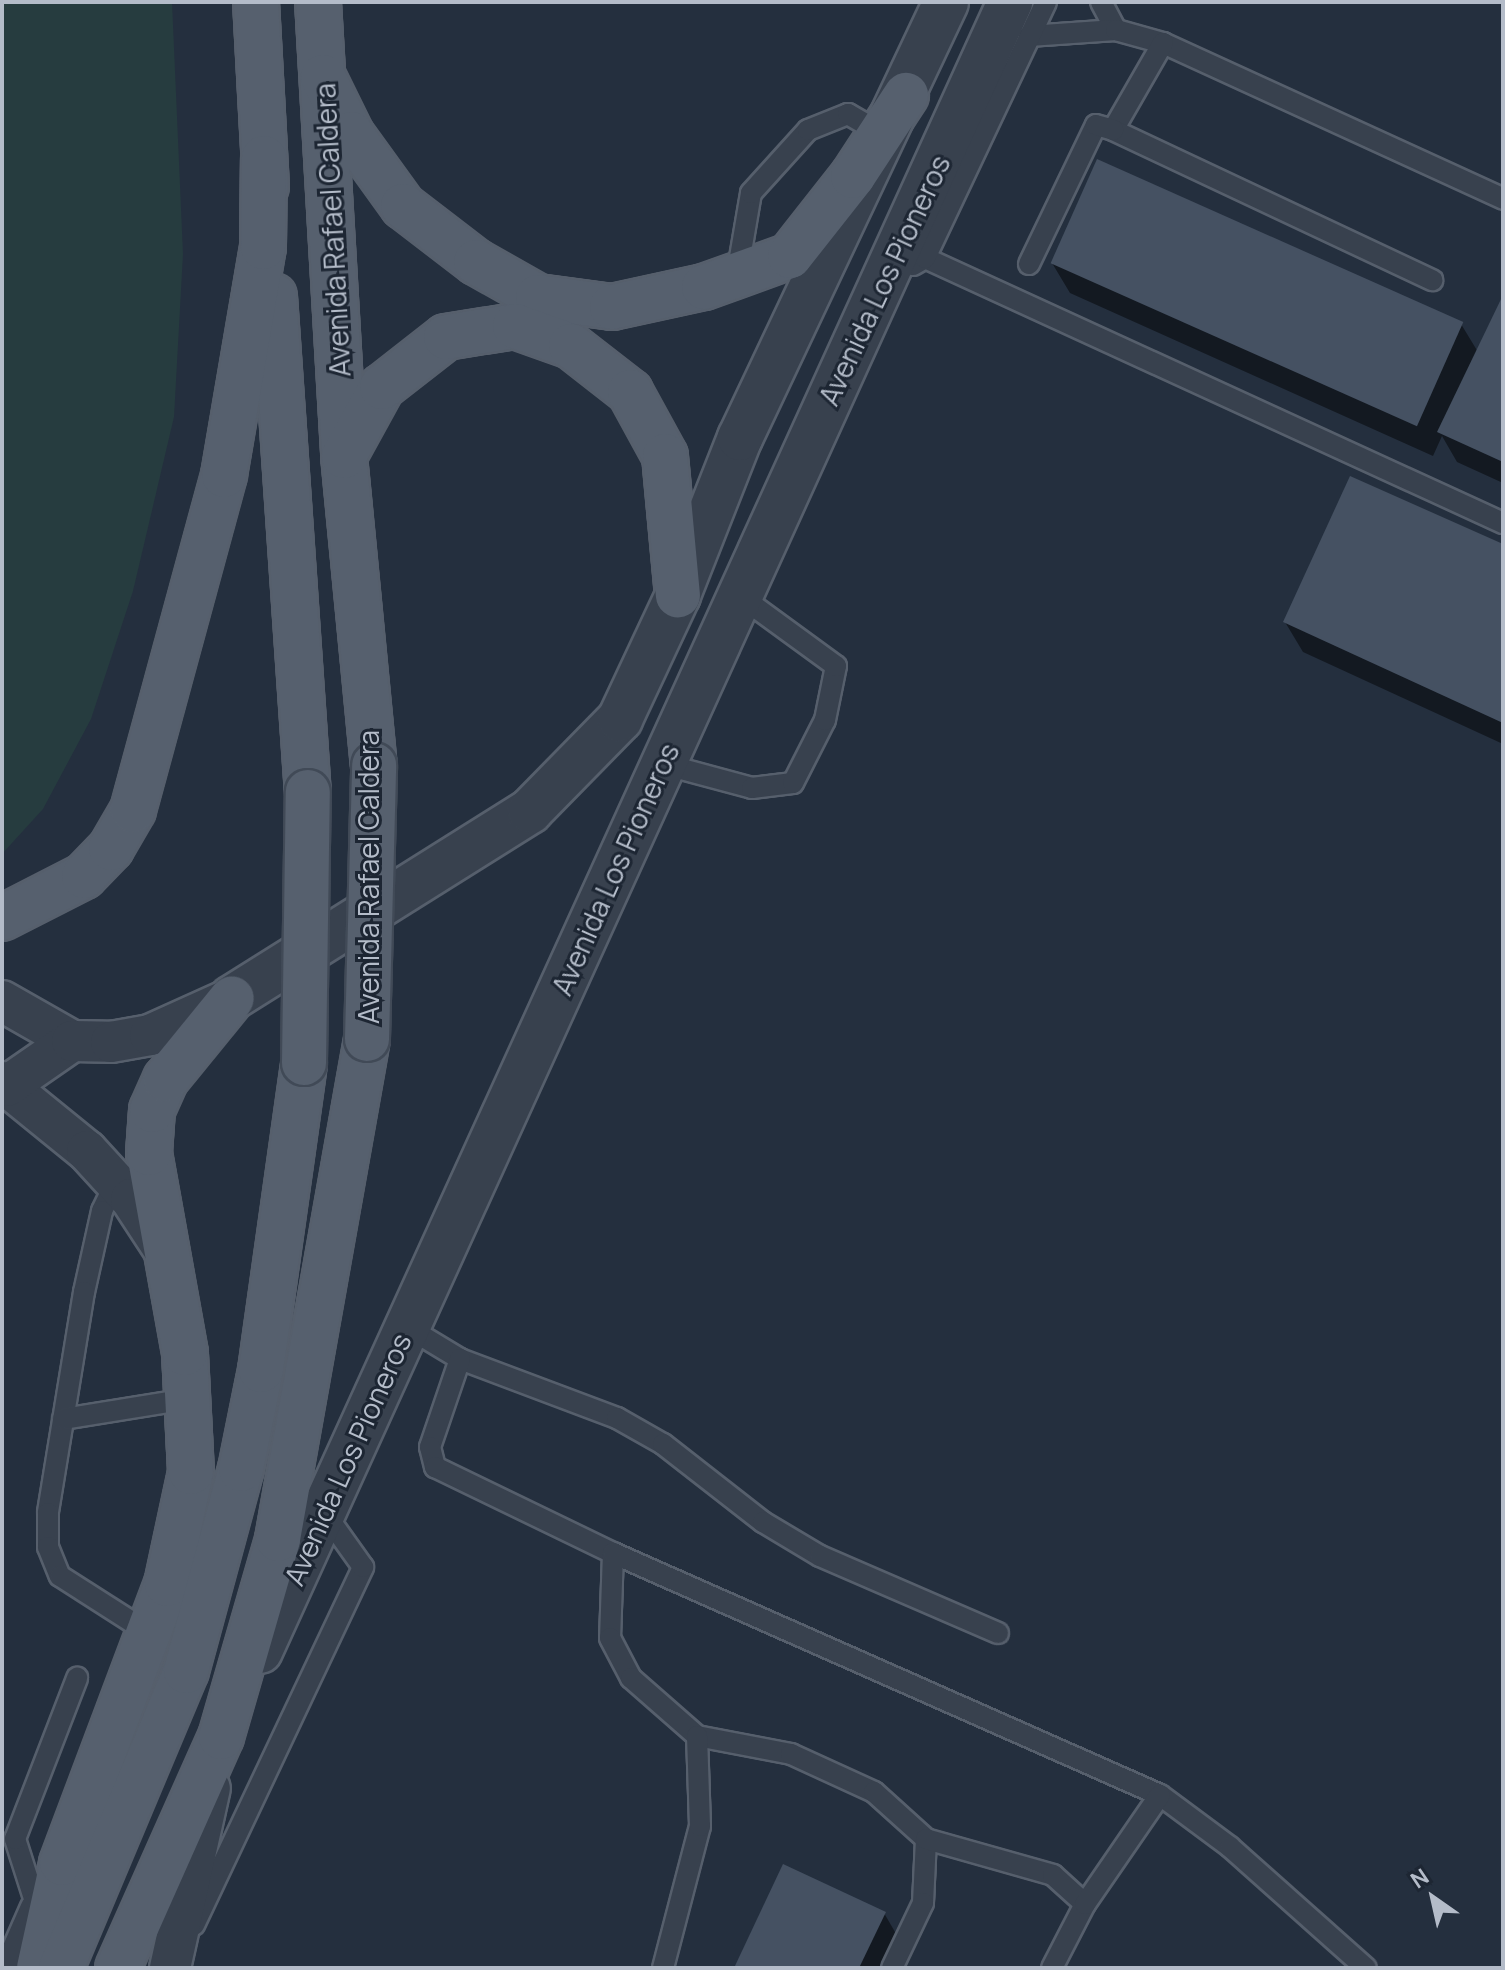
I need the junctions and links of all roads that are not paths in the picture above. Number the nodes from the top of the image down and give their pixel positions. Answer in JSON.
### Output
{"nodes":[{"id":1,"x":256,"y":2,"type":"edge"},
{"id":2,"x":318,"y":2,"type":"edge"},
{"id":3,"x":1046,"y":2,"type":"edge"},
{"id":4,"x":1101,"y":2,"type":"edge"},
{"id":5,"x":944,"y":7,"type":"edge"},
{"id":6,"x":1020,"y":19,"type":"edge"},
{"id":7,"x":1116,"y":30,"type":"junction"},
{"id":8,"x":1163,"y":43,"type":"junction"},
{"id":9,"x":323,"y":77,"type":"junction"},
{"id":10,"x":906,"y":95,"type":"junction"},
{"id":11,"x":1113,"y":130,"type":"junction"},
{"id":12,"x":881,"y":133,"type":"junction"},
{"id":13,"x":264,"y":158,"type":"junction"},
{"id":14,"x":1503,"y":199,"type":"edge"},
{"id":15,"x":915,"y":211,"type":"junction"},
{"id":16,"x":925,"y":258,"type":"junction"},
{"id":17,"x":1029,"y":264,"type":"dead end"},
{"id":18,"x":737,"y":275,"type":"junction"},
{"id":19,"x":1432,"y":280,"type":"dead end"},
{"id":20,"x":882,"y":283,"type":"junction"},
{"id":21,"x":344,"y":456,"type":"junction"},
{"id":22,"x":1503,"y":523,"type":"edge"},
{"id":23,"x":678,"y":595,"type":"junction"},
{"id":24,"x":740,"y":596,"type":"junction"},
{"id":25,"x":663,"y":764,"type":"junction"},
{"id":26,"x":2,"y":918,"type":"edge"},
{"id":27,"x":232,"y":998,"type":"junction"},
{"id":28,"x":2,"y":1001,"type":"edge"},
{"id":29,"x":72,"y":1041,"type":"junction"},
{"id":30,"x":5,"y":1084,"type":"edge"},
{"id":31,"x":116,"y":1182,"type":"junction"},
{"id":32,"x":163,"y":1248,"type":"junction"},
{"id":33,"x":407,"y":1327,"type":"junction"},
{"id":34,"x":460,"y":1359,"type":"junction"},
{"id":35,"x":187,"y":1399,"type":"junction"},
{"id":36,"x":63,"y":1419,"type":"junction"},
{"id":37,"x":323,"y":1511,"type":"junction"},
{"id":38,"x":613,"y":1553,"type":"junction"},
{"id":39,"x":149,"y":1633,"type":"junction"},
{"id":40,"x":998,"y":1633,"type":"dead end"},
{"id":41,"x":77,"y":1678,"type":"dead end"},
{"id":42,"x":697,"y":1736,"type":"junction"},
{"id":43,"x":221,"y":1737,"type":"junction"},
{"id":44,"x":1160,"y":1795,"type":"junction"},
{"id":45,"x":926,"y":1839,"type":"junction"},
{"id":46,"x":62,"y":1863,"type":"junction"},
{"id":47,"x":1085,"y":1904,"type":"junction"},
{"id":48,"x":39,"y":1914,"type":"junction"},
{"id":49,"x":21,"y":1967,"type":"edge"},
{"id":50,"x":61,"y":1968,"type":"edge"},
{"id":51,"x":118,"y":1968,"type":"edge"},
{"id":52,"x":172,"y":1968,"type":"edge"},
{"id":53,"x":663,"y":1968,"type":"edge"},
{"id":54,"x":892,"y":1968,"type":"edge"},
{"id":55,"x":1052,"y":1968,"type":"edge"},
{"id":56,"x":1366,"y":1968,"type":"edge"}],
"edges":[{"from":1,"to":13,"type":"main road"},
{"from":2,"to":9,"type":"main road","name":"Avenida Rafael Caldera"},
{"from":3,"to":6,"type":"lane"},
{"from":4,"to":7,"type":"lane"},
{"from":5,"to":10,"type":"street","name":"Avenida Los Pioneros"},
{"from":5,"to":15,"type":"street"},
{"from":6,"to":7,"type":"lane"},
{"from":6,"to":15,"type":"street","name":"Avenida Los Pioneros"},
{"from":6,"to":16,"type":"lane"},
{"from":7,"to":8,"type":"lane"},
{"from":8,"to":11,"type":"lane"},
{"from":8,"to":14,"type":"lane"},
{"from":9,"to":18,"type":"main road"},
{"from":9,"to":21,"type":"main road","name":"Avenida Rafael Caldera"},
{"from":10,"to":12,"type":"main road"},
{"from":10,"to":23,"type":"street","name":"Avenida Los Pioneros"},
{"from":11,"to":17,"type":"lane"},
{"from":11,"to":19,"type":"lane"},
{"from":12,"to":18,"type":"main road"},
{"from":12,"to":18,"type":"lane"},
{"from":13,"to":26,"type":"main road"},
{"from":13,"to":50,"type":"main road","bridge":true},
{"from":15,"to":20,"type":"street","name":"Avenida Los Pioneros"},
{"from":16,"to":20,"type":"lane"},
{"from":16,"to":22,"type":"lane"},
{"from":20,"to":24,"type":"street","name":"Avenida Los Pioneros"},
{"from":21,"to":23,"type":"main road"},
{"from":21,"to":43,"type":"main road","name":"Avenida Rafael Caldera","bridge":true},
{"from":23,"to":27,"type":"street","name":"Avenida Los Pioneros"},
{"from":24,"to":25,"type":"street","name":"Avenida Los Pioneros"},
{"from":24,"to":25,"type":"lane"},
{"from":25,"to":33,"type":"street","name":"Avenida Los Pioneros"},
{"from":27,"to":29,"type":"street"},
{"from":27,"to":32,"type":"main road"},
{"from":28,"to":29,"type":"street"},
{"from":29,"to":30,"type":"street"},
{"from":30,"to":31,"type":"street"},
{"from":31,"to":32,"type":"street"},
{"from":31,"to":36,"type":"lane"},
{"from":32,"to":35,"type":"main road"},
{"from":33,"to":34,"type":"lane"},
{"from":33,"to":37,"type":"street","name":"Avenida Los Pioneros"},
{"from":34,"to":38,"type":"lane"},
{"from":34,"to":40,"type":"lane"},
{"from":35,"to":36,"type":"lane"},
{"from":35,"to":39,"type":"main road"},
{"from":36,"to":39,"type":"lane"},
{"from":37,"to":43,"type":"street","name":"Avenida Los Pioneros"},
{"from":37,"to":52,"type":"lane"},
{"from":38,"to":42,"type":"lane"},
{"from":38,"to":44,"type":"lane"},
{"from":39,"to":46,"type":"main road"},
{"from":41,"to":48,"type":"lane"},
{"from":42,"to":45,"type":"lane"},
{"from":42,"to":53,"type":"lane"},
{"from":43,"to":51,"type":"main road","name":"Avenida Los Pioneros"},
{"from":43,"to":52,"type":"street","name":"Avenida Los Pioneros"},
{"from":44,"to":47,"type":"lane"},
{"from":44,"to":56,"type":"lane"},
{"from":45,"to":47,"type":"lane"},
{"from":45,"to":54,"type":"lane"},
{"from":46,"to":48,"type":"street"},
{"from":46,"to":49,"type":"main road"},
{"from":47,"to":55,"type":"lane"},
{"from":48,"to":49,"type":"street"}]}
